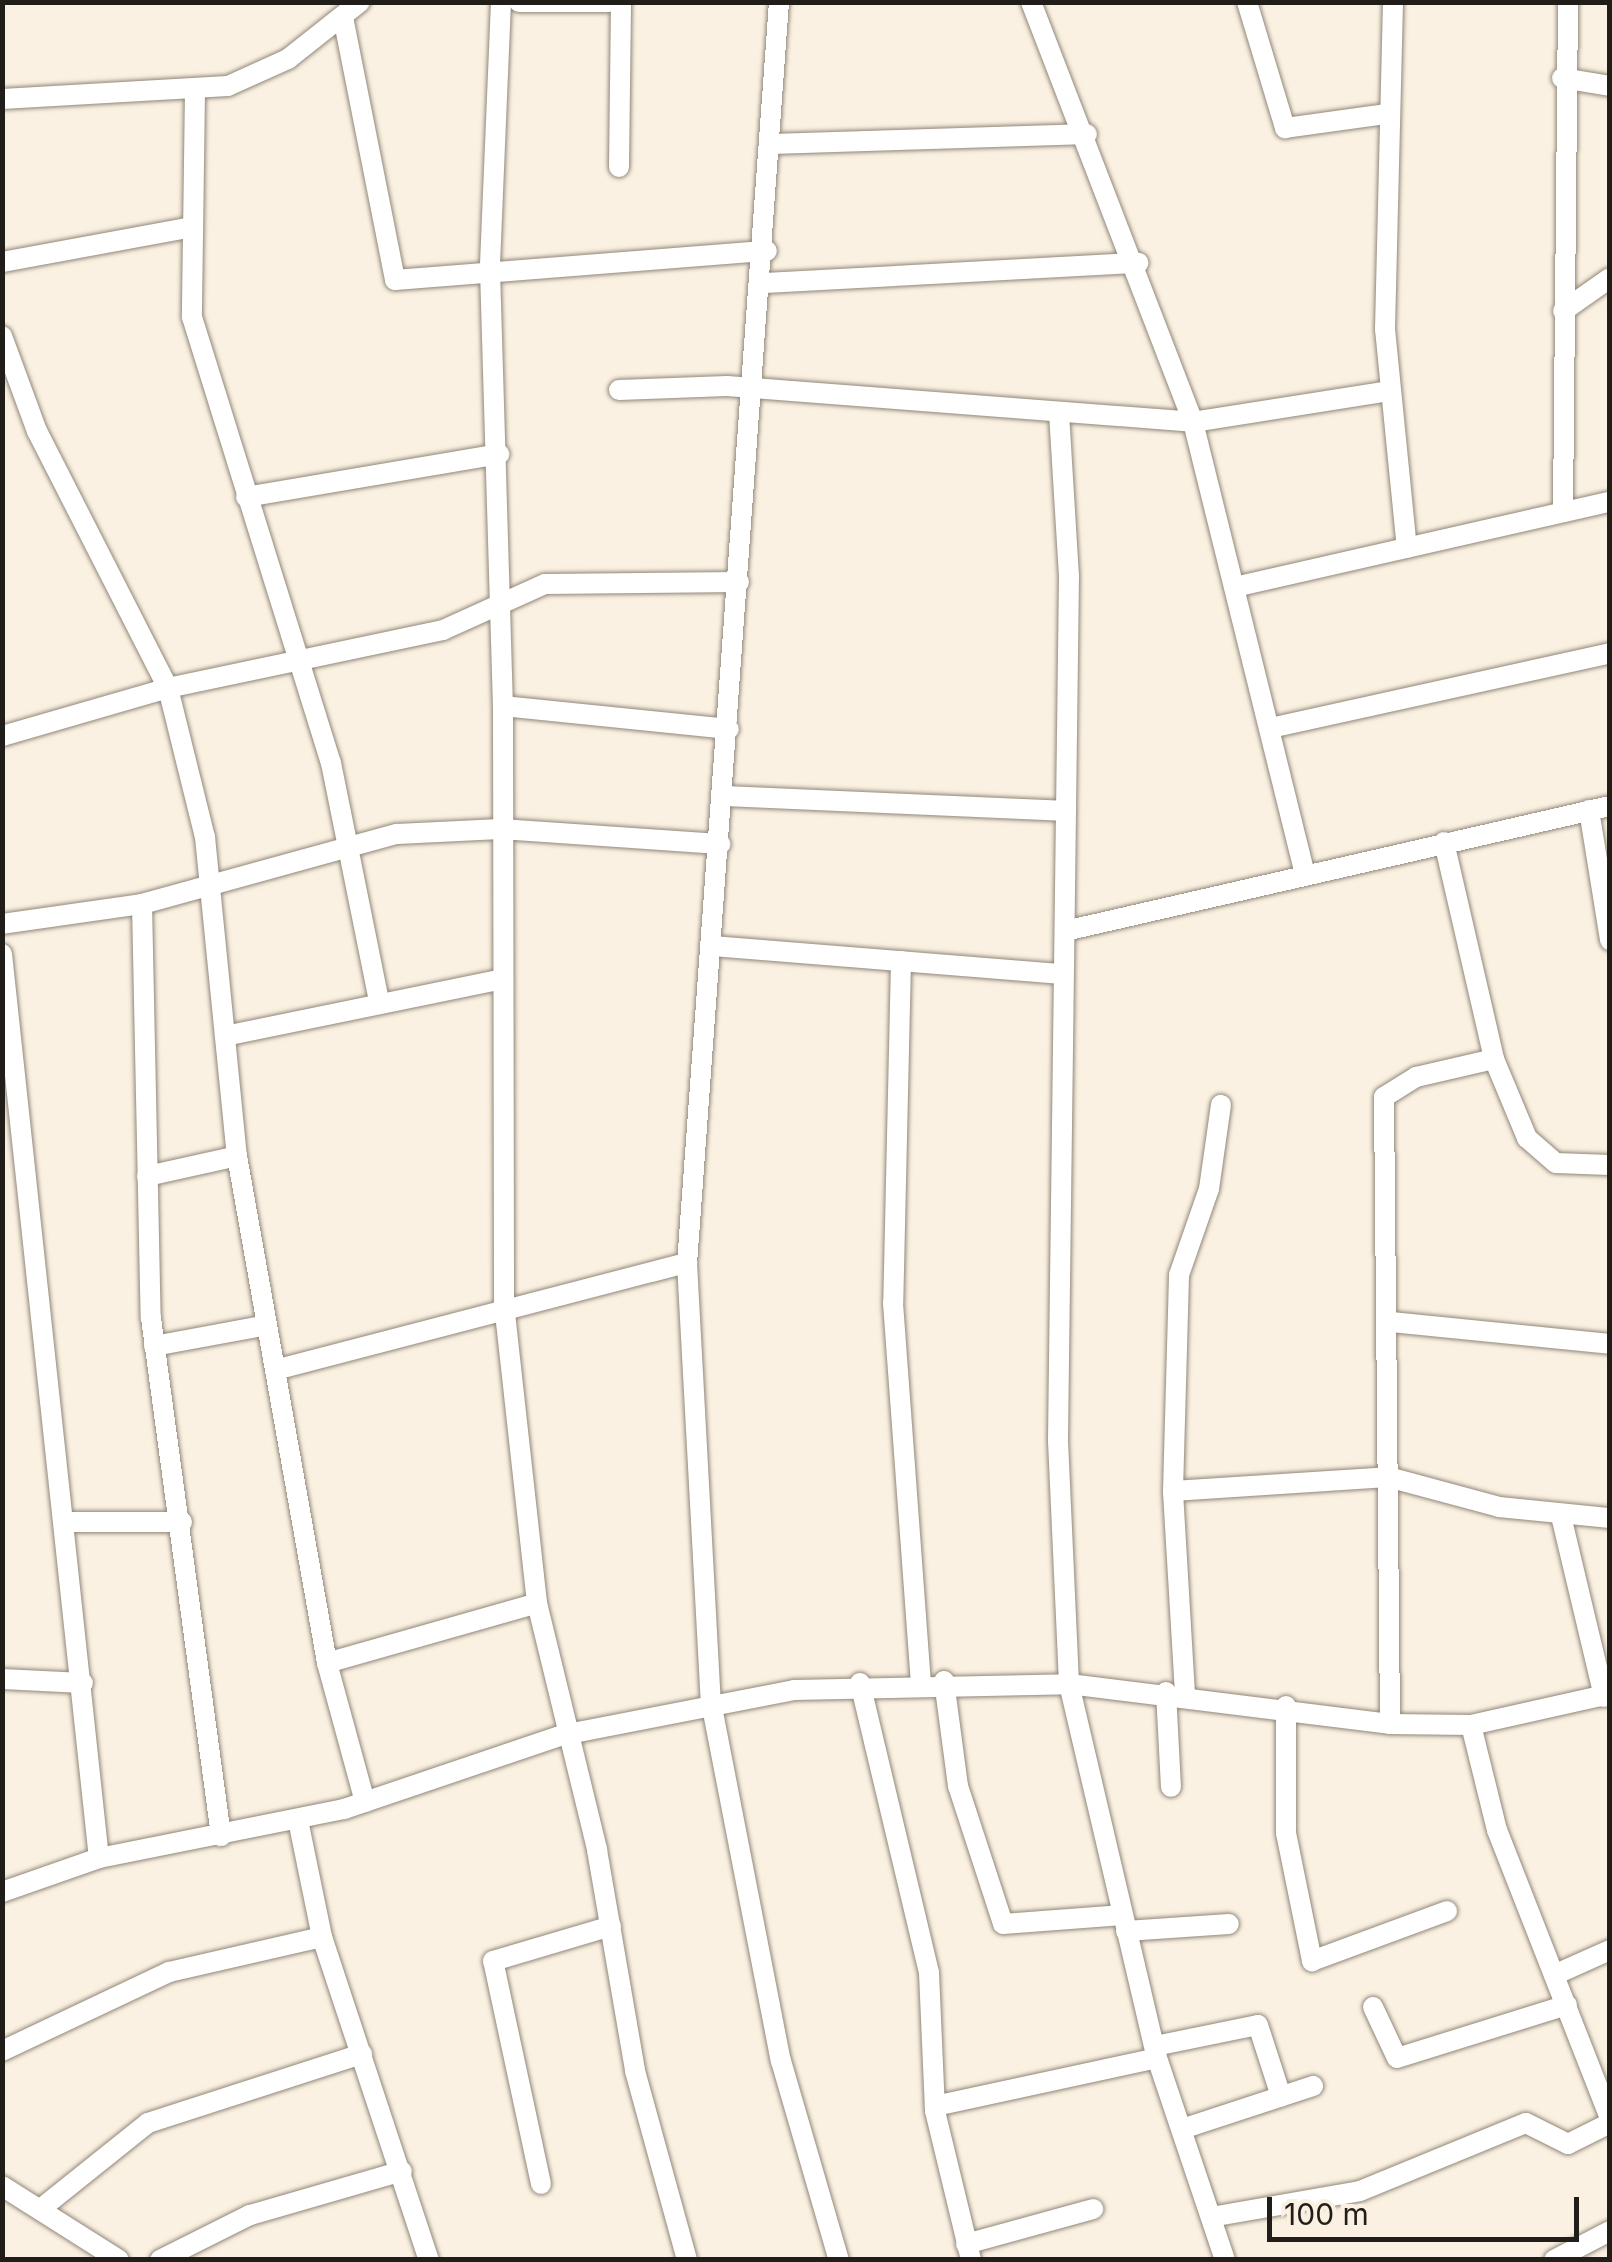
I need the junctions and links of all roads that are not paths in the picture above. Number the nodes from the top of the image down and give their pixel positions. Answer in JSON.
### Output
{"nodes":[{"id":1,"x":360,"y":2,"type":"edge"},
{"id":2,"x":500,"y":2,"type":"edge"},
{"id":3,"x":519,"y":2,"type":"edge"},
{"id":4,"x":609,"y":2,"type":"edge"},
{"id":5,"x":622,"y":2,"type":"edge"},
{"id":6,"x":779,"y":2,"type":"edge"},
{"id":7,"x":1032,"y":2,"type":"edge"},
{"id":8,"x":1246,"y":2,"type":"edge"},
{"id":9,"x":1393,"y":2,"type":"edge"},
{"id":10,"x":1568,"y":2,"type":"edge"},
{"id":11,"x":343,"y":17,"type":"junction"},
{"id":12,"x":1562,"y":78,"type":"junction"},
{"id":13,"x":1610,"y":86,"type":"edge"},
{"id":14,"x":195,"y":91,"type":"junction"},
{"id":15,"x":2,"y":99,"type":"edge"},
{"id":16,"x":1386,"y":114,"type":"junction"},
{"id":17,"x":1087,"y":134,"type":"junction"},
{"id":18,"x":773,"y":144,"type":"junction"},
{"id":19,"x":619,"y":167,"type":"dead end"},
{"id":20,"x":193,"y":227,"type":"junction"},
{"id":21,"x":767,"y":251,"type":"junction"},
{"id":22,"x":2,"y":262,"type":"edge"},
{"id":23,"x":1138,"y":263,"type":"junction"},
{"id":24,"x":490,"y":270,"type":"junction"},
{"id":25,"x":1610,"y":278,"type":"edge"},
{"id":26,"x":765,"y":283,"type":"junction"},
{"id":27,"x":1563,"y":311,"type":"junction"},
{"id":28,"x":2,"y":336,"type":"edge"},
{"id":29,"x":757,"y":389,"type":"junction"},
{"id":30,"x":619,"y":390,"type":"dead end"},
{"id":31,"x":1390,"y":391,"type":"junction"},
{"id":32,"x":1059,"y":413,"type":"junction"},
{"id":33,"x":1193,"y":422,"type":"junction"},
{"id":34,"x":499,"y":454,"type":"junction"},
{"id":35,"x":246,"y":497,"type":"junction"},
{"id":36,"x":1610,"y":502,"type":"edge"},
{"id":37,"x":1563,"y":512,"type":"junction"},
{"id":38,"x":1407,"y":548,"type":"junction"},
{"id":39,"x":740,"y":582,"type":"junction"},
{"id":40,"x":1239,"y":586,"type":"junction"},
{"id":41,"x":501,"y":596,"type":"junction"},
{"id":42,"x":1610,"y":653,"type":"edge"},
{"id":43,"x":299,"y":661,"type":"junction"},
{"id":44,"x":168,"y":688,"type":"junction"},
{"id":45,"x":504,"y":706,"type":"junction"},
{"id":46,"x":1270,"y":728,"type":"junction"},
{"id":47,"x":728,"y":730,"type":"junction"},
{"id":48,"x":2,"y":736,"type":"edge"},
{"id":49,"x":723,"y":796,"type":"junction"},
{"id":50,"x":1599,"y":808,"type":"edge"},
{"id":51,"x":1064,"y":812,"type":"junction"},
{"id":52,"x":500,"y":829,"type":"junction"},
{"id":53,"x":351,"y":842,"type":"junction"},
{"id":54,"x":1444,"y":842,"type":"junction"},
{"id":55,"x":720,"y":844,"type":"junction"},
{"id":56,"x":1304,"y":869,"type":"junction"},
{"id":57,"x":208,"y":882,"type":"junction"},
{"id":58,"x":142,"y":904,"type":"junction"},
{"id":59,"x":2,"y":924,"type":"edge"},
{"id":60,"x":1065,"y":930,"type":"junction"},
{"id":61,"x":1610,"y":940,"type":"edge"},
{"id":62,"x":713,"y":946,"type":"junction"},
{"id":63,"x":2,"y":954,"type":"edge"},
{"id":64,"x":900,"y":961,"type":"junction"},
{"id":65,"x":1062,"y":974,"type":"junction"},
{"id":66,"x":499,"y":980,"type":"junction"},
{"id":67,"x":379,"y":1000,"type":"junction"},
{"id":68,"x":225,"y":1036,"type":"junction"},
{"id":69,"x":1494,"y":1058,"type":"junction"},
{"id":70,"x":1221,"y":1105,"type":"dead end"},
{"id":71,"x":237,"y":1156,"type":"junction"},
{"id":72,"x":1610,"y":1165,"type":"edge"},
{"id":73,"x":148,"y":1176,"type":"junction"},
{"id":74,"x":687,"y":1262,"type":"junction"},
{"id":75,"x":504,"y":1304,"type":"junction"},
{"id":76,"x":1391,"y":1322,"type":"junction"},
{"id":77,"x":267,"y":1325,"type":"junction"},
{"id":78,"x":1610,"y":1344,"type":"edge"},
{"id":79,"x":154,"y":1346,"type":"junction"},
{"id":80,"x":275,"y":1370,"type":"junction"},
{"id":81,"x":1388,"y":1477,"type":"junction"},
{"id":82,"x":1173,"y":1491,"type":"junction"},
{"id":83,"x":1560,"y":1516,"type":"junction"},
{"id":84,"x":1610,"y":1518,"type":"edge"},
{"id":85,"x":70,"y":1522,"type":"junction"},
{"id":86,"x":182,"y":1522,"type":"junction"},
{"id":87,"x":537,"y":1603,"type":"junction"},
{"id":88,"x":327,"y":1663,"type":"junction"},
{"id":89,"x":2,"y":1679,"type":"edge"},
{"id":90,"x":921,"y":1681,"type":"junction"},
{"id":91,"x":944,"y":1681,"type":"junction"},
{"id":92,"x":860,"y":1683,"type":"junction"},
{"id":93,"x":83,"y":1684,"type":"junction"},
{"id":94,"x":1069,"y":1684,"type":"junction"},
{"id":95,"x":1175,"y":1693,"type":"junction"},
{"id":96,"x":1607,"y":1696,"type":"edge"},
{"id":97,"x":710,"y":1702,"type":"junction"},
{"id":98,"x":1286,"y":1706,"type":"junction"},
{"id":99,"x":1390,"y":1724,"type":"junction"},
{"id":100,"x":1472,"y":1725,"type":"junction"},
{"id":101,"x":564,"y":1736,"type":"junction"},
{"id":102,"x":1170,"y":1787,"type":"dead end"},
{"id":103,"x":364,"y":1802,"type":"junction"},
{"id":104,"x":298,"y":1820,"type":"junction"},
{"id":105,"x":221,"y":1836,"type":"junction"},
{"id":106,"x":100,"y":1858,"type":"junction"},
{"id":107,"x":2,"y":1892,"type":"edge"},
{"id":108,"x":1447,"y":1910,"type":"dead end"},
{"id":109,"x":1124,"y":1923,"type":"junction"},
{"id":110,"x":1229,"y":1924,"type":"dead end"},
{"id":111,"x":610,"y":1926,"type":"junction"},
{"id":112,"x":322,"y":1937,"type":"junction"},
{"id":113,"x":1610,"y":1950,"type":"edge"},
{"id":114,"x":1554,"y":1975,"type":"junction"},
{"id":115,"x":1567,"y":2005,"type":"junction"},
{"id":116,"x":1374,"y":2007,"type":"dead end"},
{"id":117,"x":2,"y":2052,"type":"edge"},
{"id":118,"x":1156,"y":2052,"type":"junction"},
{"id":119,"x":362,"y":2054,"type":"junction"},
{"id":120,"x":1313,"y":2086,"type":"dead end"},
{"id":121,"x":1281,"y":2096,"type":"junction"},
{"id":122,"x":935,"y":2106,"type":"junction"},
{"id":123,"x":1610,"y":2121,"type":"edge"},
{"id":124,"x":1182,"y":2129,"type":"junction"},
{"id":125,"x":402,"y":2172,"type":"junction"},
{"id":126,"x":541,"y":2184,"type":"dead end"},
{"id":127,"x":2,"y":2186,"type":"edge"},
{"id":128,"x":43,"y":2207,"type":"junction"},
{"id":129,"x":1093,"y":2208,"type":"dead end"},
{"id":130,"x":1211,"y":2217,"type":"junction"},
{"id":131,"x":1610,"y":2231,"type":"edge"},
{"id":132,"x":968,"y":2252,"type":"edge"},
{"id":133,"x":119,"y":2260,"type":"edge"},
{"id":134,"x":160,"y":2260,"type":"edge"},
{"id":135,"x":429,"y":2260,"type":"edge"},
{"id":136,"x":687,"y":2260,"type":"edge"},
{"id":137,"x":839,"y":2260,"type":"edge"},
{"id":138,"x":1225,"y":2260,"type":"edge"},
{"id":139,"x":1554,"y":2260,"type":"edge"}],
"edges":[{"from":1,"to":11,"type":"street"},
{"from":2,"to":24,"type":"street"},
{"from":3,"to":4,"type":"street"},
{"from":5,"to":19,"type":"street"},
{"from":6,"to":18,"type":"street"},
{"from":7,"to":17,"type":"street"},
{"from":8,"to":16,"type":"street"},
{"from":9,"to":16,"type":"street"},
{"from":10,"to":12,"type":"street"},
{"from":11,"to":14,"type":"street"},
{"from":11,"to":24,"type":"street"},
{"from":12,"to":13,"type":"street"},
{"from":12,"to":27,"type":"street"},
{"from":14,"to":15,"type":"street"},
{"from":14,"to":20,"type":"street"},
{"from":16,"to":31,"type":"street"},
{"from":17,"to":18,"type":"street"},
{"from":17,"to":23,"type":"street"},
{"from":18,"to":21,"type":"street"},
{"from":20,"to":22,"type":"street"},
{"from":20,"to":35,"type":"street"},
{"from":21,"to":24,"type":"street"},
{"from":21,"to":26,"type":"street"},
{"from":23,"to":26,"type":"street"},
{"from":23,"to":33,"type":"street"},
{"from":24,"to":34,"type":"street"},
{"from":25,"to":27,"type":"street"},
{"from":26,"to":29,"type":"street"},
{"from":27,"to":37,"type":"street"},
{"from":28,"to":44,"type":"street"},
{"from":29,"to":30,"type":"street"},
{"from":29,"to":32,"type":"street"},
{"from":29,"to":39,"type":"street"},
{"from":31,"to":33,"type":"street"},
{"from":31,"to":38,"type":"street"},
{"from":32,"to":33,"type":"street"},
{"from":32,"to":51,"type":"street"},
{"from":33,"to":40,"type":"street"},
{"from":34,"to":35,"type":"street"},
{"from":34,"to":41,"type":"street"},
{"from":35,"to":43,"type":"street"},
{"from":36,"to":37,"type":"street"},
{"from":37,"to":38,"type":"street"},
{"from":38,"to":40,"type":"street"},
{"from":39,"to":41,"type":"street"},
{"from":39,"to":47,"type":"street"},
{"from":40,"to":46,"type":"street"},
{"from":41,"to":43,"type":"street"},
{"from":41,"to":45,"type":"street"},
{"from":42,"to":46,"type":"street"},
{"from":43,"to":44,"type":"street"},
{"from":43,"to":53,"type":"street"},
{"from":44,"to":48,"type":"street"},
{"from":44,"to":57,"type":"street"},
{"from":45,"to":47,"type":"street"},
{"from":45,"to":52,"type":"street"},
{"from":46,"to":56,"type":"street"},
{"from":47,"to":49,"type":"street"},
{"from":49,"to":51,"type":"street"},
{"from":49,"to":55,"type":"street"},
{"from":50,"to":54,"type":"street"},
{"from":50,"to":61,"type":"street"},
{"from":51,"to":60,"type":"street"},
{"from":52,"to":53,"type":"street"},
{"from":52,"to":55,"type":"street"},
{"from":52,"to":66,"type":"street"},
{"from":53,"to":57,"type":"street"},
{"from":53,"to":67,"type":"street"},
{"from":54,"to":56,"type":"street"},
{"from":54,"to":69,"type":"street"},
{"from":55,"to":62,"type":"street"},
{"from":56,"to":60,"type":"street"},
{"from":57,"to":58,"type":"street"},
{"from":57,"to":68,"type":"street"},
{"from":58,"to":59,"type":"street"},
{"from":58,"to":73,"type":"street"},
{"from":60,"to":65,"type":"street"},
{"from":62,"to":64,"type":"street"},
{"from":62,"to":74,"type":"street"},
{"from":63,"to":85,"type":"street"},
{"from":64,"to":65,"type":"street"},
{"from":64,"to":90,"type":"street"},
{"from":65,"to":94,"type":"street"},
{"from":66,"to":67,"type":"street"},
{"from":66,"to":75,"type":"street"},
{"from":67,"to":68,"type":"street"},
{"from":68,"to":71,"type":"street"},
{"from":69,"to":72,"type":"street"},
{"from":69,"to":76,"type":"street"},
{"from":70,"to":82,"type":"street"},
{"from":71,"to":73,"type":"street"},
{"from":71,"to":77,"type":"street"},
{"from":73,"to":79,"type":"street"},
{"from":74,"to":75,"type":"street"},
{"from":74,"to":97,"type":"street"},
{"from":75,"to":80,"type":"street"},
{"from":75,"to":87,"type":"street"},
{"from":76,"to":78,"type":"street"},
{"from":76,"to":81,"type":"street"},
{"from":77,"to":79,"type":"street"},
{"from":77,"to":80,"type":"street"},
{"from":79,"to":86,"type":"street"},
{"from":80,"to":88,"type":"street"},
{"from":81,"to":82,"type":"street"},
{"from":81,"to":83,"type":"street"},
{"from":81,"to":99,"type":"street"},
{"from":82,"to":95,"type":"street"},
{"from":83,"to":84,"type":"street"},
{"from":83,"to":96,"type":"street"},
{"from":85,"to":86,"type":"street"},
{"from":85,"to":93,"type":"street"},
{"from":86,"to":105,"type":"street"},
{"from":87,"to":88,"type":"street"},
{"from":87,"to":101,"type":"street"},
{"from":88,"to":103,"type":"street"},
{"from":89,"to":93,"type":"street"},
{"from":90,"to":91,"type":"street"},
{"from":90,"to":92,"type":"street"},
{"from":91,"to":94,"type":"street"},
{"from":91,"to":109,"type":"street"},
{"from":92,"to":97,"type":"street"},
{"from":92,"to":122,"type":"street"},
{"from":93,"to":106,"type":"street"},
{"from":94,"to":95,"type":"street"},
{"from":94,"to":109,"type":"street"},
{"from":95,"to":98,"type":"street"},
{"from":95,"to":102,"type":"street"},
{"from":96,"to":100,"type":"street"},
{"from":97,"to":101,"type":"street"},
{"from":97,"to":137,"type":"street"},
{"from":98,"to":99,"type":"street"},
{"from":98,"to":108,"type":"street"},
{"from":99,"to":100,"type":"street"},
{"from":100,"to":114,"type":"street"},
{"from":101,"to":103,"type":"street"},
{"from":101,"to":111,"type":"street"},
{"from":103,"to":104,"type":"street"},
{"from":104,"to":105,"type":"street"},
{"from":104,"to":112,"type":"street"},
{"from":105,"to":106,"type":"street"},
{"from":106,"to":107,"type":"street"},
{"from":109,"to":110,"type":"street"},
{"from":109,"to":118,"type":"street"},
{"from":111,"to":126,"type":"street"},
{"from":111,"to":136,"type":"street"},
{"from":112,"to":117,"type":"street"},
{"from":112,"to":119,"type":"street"},
{"from":113,"to":114,"type":"street"},
{"from":114,"to":115,"type":"street"},
{"from":115,"to":116,"type":"street"},
{"from":115,"to":123,"type":"street"},
{"from":118,"to":121,"type":"street"},
{"from":118,"to":122,"type":"street"},
{"from":118,"to":124,"type":"street"},
{"from":119,"to":125,"type":"street"},
{"from":119,"to":128,"type":"street"},
{"from":120,"to":121,"type":"street"},
{"from":121,"to":124,"type":"street"},
{"from":122,"to":132,"type":"street"},
{"from":123,"to":130,"type":"street"},
{"from":124,"to":130,"type":"street"},
{"from":125,"to":134,"type":"street"},
{"from":125,"to":135,"type":"street"},
{"from":127,"to":128,"type":"street"},
{"from":128,"to":133,"type":"street"},
{"from":129,"to":132,"type":"street"},
{"from":130,"to":138,"type":"street"},
{"from":131,"to":139,"type":"street"}]}
